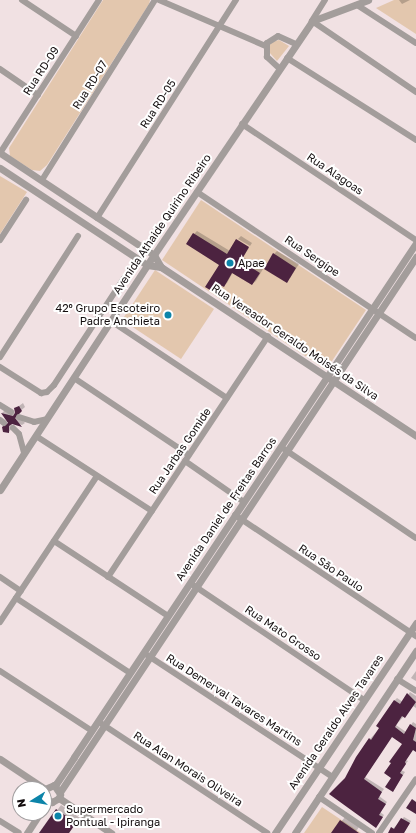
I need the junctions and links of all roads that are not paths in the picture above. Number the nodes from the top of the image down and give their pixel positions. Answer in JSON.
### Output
{"nodes":[{"id":1,"x":22,"y":0,"type":"edge"},
{"id":2,"x":99,"y":0,"type":"edge"},
{"id":3,"x":155,"y":0,"type":"edge"},
{"id":4,"x":159,"y":0,"type":"edge"},
{"id":5,"x":236,"y":0,"type":"edge"},
{"id":6,"x":325,"y":0,"type":"edge"},
{"id":7,"x":368,"y":0,"type":"edge"},
{"id":8,"x":357,"y":5,"type":"junction"},
{"id":9,"x":312,"y":21,"type":"junction"},
{"id":10,"x":219,"y":27,"type":"junction"},
{"id":11,"x":76,"y":36,"type":"junction"},
{"id":12,"x":416,"y":43,"type":"edge"},
{"id":13,"x":296,"y":44,"type":"junction"},
{"id":14,"x":266,"y":46,"type":"junction"},
{"id":15,"x":287,"y":58,"type":"junction"},
{"id":16,"x":0,"y":69,"type":"edge"},
{"id":17,"x":280,"y":69,"type":"junction"},
{"id":18,"x":416,"y":92,"type":"edge"},
{"id":19,"x":38,"y":95,"type":"junction"},
{"id":20,"x":242,"y":124,"type":"junction"},
{"id":21,"x":416,"y":140,"type":"edge"},
{"id":22,"x":0,"y":153,"type":"edge"},
{"id":23,"x":0,"y":168,"type":"edge"},
{"id":24,"x":42,"y":180,"type":"junction"},
{"id":25,"x":197,"y":192,"type":"junction"},
{"id":26,"x":26,"y":200,"type":"dead end"},
{"id":27,"x":97,"y":218,"type":"junction"},
{"id":28,"x":78,"y":236,"type":"dead end"},
{"id":29,"x":0,"y":240,"type":"edge"},
{"id":30,"x":416,"y":240,"type":"edge"},
{"id":31,"x":416,"y":243,"type":"edge"},
{"id":32,"x":139,"y":247,"type":"junction"},
{"id":33,"x":154,"y":255,"type":"junction"},
{"id":34,"x":134,"y":256,"type":"junction"},
{"id":35,"x":416,"y":257,"type":"edge"},
{"id":36,"x":147,"y":266,"type":"junction"},
{"id":37,"x":161,"y":266,"type":"junction"},
{"id":38,"x":124,"y":278,"type":"dead end"},
{"id":39,"x":376,"y":311,"type":"junction"},
{"id":40,"x":111,"y":321,"type":"junction"},
{"id":41,"x":268,"y":336,"type":"junction"},
{"id":42,"x":416,"y":338,"type":"edge"},
{"id":43,"x":0,"y":357,"type":"edge"},
{"id":44,"x":0,"y":367,"type":"edge"},
{"id":45,"x":74,"y":378,"type":"junction"},
{"id":46,"x":330,"y":379,"type":"junction"},
{"id":47,"x":227,"y":398,"type":"junction"},
{"id":48,"x":0,"y":405,"type":"edge"},
{"id":49,"x":11,"y":412,"type":"dead end"},
{"id":50,"x":19,"y":417,"type":"dead end"},
{"id":51,"x":47,"y":419,"type":"junction"},
{"id":52,"x":13,"y":428,"type":"dead end"},
{"id":53,"x":36,"y":436,"type":"junction"},
{"id":54,"x":416,"y":436,"type":"edge"},
{"id":55,"x":284,"y":449,"type":"junction"},
{"id":56,"x":24,"y":453,"type":"junction"},
{"id":57,"x":189,"y":455,"type":"junction"},
{"id":58,"x":185,"y":461,"type":"junction"},
{"id":59,"x":97,"y":476,"type":"junction"},
{"id":60,"x":0,"y":490,"type":"edge"},
{"id":61,"x":244,"y":502,"type":"junction"},
{"id":62,"x":152,"y":511,"type":"junction"},
{"id":63,"x":238,"y":517,"type":"junction"},
{"id":64,"x":416,"y":538,"type":"edge"},
{"id":65,"x":54,"y":541,"type":"junction"},
{"id":66,"x":0,"y":577,"type":"edge"},
{"id":67,"x":108,"y":577,"type":"junction"},
{"id":68,"x":193,"y":585,"type":"junction"},
{"id":69,"x":21,"y":591,"type":"junction"},
{"id":70,"x":16,"y":598,"type":"junction"},
{"id":71,"x":168,"y":616,"type":"junction"},
{"id":72,"x":0,"y":622,"type":"edge"},
{"id":73,"x":416,"y":623,"type":"edge"},
{"id":74,"x":413,"y":634,"type":"edge"},
{"id":75,"x":416,"y":651,"type":"edge"},
{"id":76,"x":147,"y":655,"type":"junction"},
{"id":77,"x":0,"y":671,"type":"edge"},
{"id":78,"x":130,"y":673,"type":"junction"},
{"id":79,"x":397,"y":679,"type":"junction"},
{"id":80,"x":416,"y":692,"type":"edge"},
{"id":81,"x":364,"y":700,"type":"junction"},
{"id":82,"x":101,"y":723,"type":"junction"},
{"id":83,"x":92,"y":731,"type":"junction"},
{"id":84,"x":0,"y":759,"type":"edge"},
{"id":85,"x":318,"y":768,"type":"junction"},
{"id":86,"x":333,"y":777,"type":"junction"},
{"id":87,"x":416,"y":780,"type":"edge"},
{"id":88,"x":33,"y":781,"type":"edge"},
{"id":89,"x":54,"y":785,"type":"joint"},
{"id":90,"x":60,"y":795,"type":"junction"},
{"id":91,"x":319,"y":797,"type":"junction"},
{"id":92,"x":52,"y":799,"type":"edge"},
{"id":93,"x":0,"y":821,"type":"edge"},
{"id":94,"x":35,"y":821,"type":"edge"},
{"id":95,"x":19,"y":833,"type":"edge"},
{"id":96,"x":27,"y":833,"type":"edge"},
{"id":97,"x":111,"y":833,"type":"edge"},
{"id":98,"x":267,"y":833,"type":"edge"},
{"id":99,"x":275,"y":833,"type":"edge"},
{"id":100,"x":294,"y":833,"type":"edge"},
{"id":101,"x":372,"y":833,"type":"edge"},
{"id":102,"x":379,"y":833,"type":"edge"}],
"edges":[{"from":1,"to":11,"type":"street"},
{"from":2,"to":11,"type":"street","name":"Rua RD-09"},
{"from":3,"to":24,"type":"street","name":"Rua RD-07"},
{"from":4,"to":10,"type":"street"},
{"from":5,"to":10,"type":"street","name":"Rua RD-05"},
{"from":6,"to":9,"type":"street"},
{"from":7,"to":8,"type":"street"},
{"from":8,"to":9,"type":"street"},
{"from":8,"to":12,"type":"street"},
{"from":9,"to":13,"type":"street","name":"Avenida Athaide Quirino Ribeiro"},
{"from":9,"to":18,"type":"street"},
{"from":10,"to":14,"type":"street"},
{"from":10,"to":27,"type":"street","name":"Rua RD-05"},
{"from":11,"to":19,"type":"street","name":"Rua RD-09"},
{"from":13,"to":14,"type":"street"},
{"from":13,"to":15,"type":"street","name":"Avenida Athaide Quirino Ribeiro"},
{"from":14,"to":17,"type":"street"},
{"from":15,"to":17,"type":"street","name":"Avenida Athaide Quirino Ribeiro"},
{"from":15,"to":21,"type":"street"},
{"from":16,"to":19,"type":"street"},
{"from":17,"to":20,"type":"street","name":"Avenida Athaide Quirino Ribeiro"},
{"from":19,"to":22,"type":"street","name":"Rua RD-09"},
{"from":20,"to":25,"type":"street","name":"Avenida Athaide Quirino Ribeiro"},
{"from":20,"to":30,"type":"street","name":"Rua Alagoas"},
{"from":22,"to":24,"type":"street"},
{"from":23,"to":34,"type":"street"},
{"from":24,"to":27,"type":"street"},
{"from":25,"to":33,"type":"street","name":"Avenida Athaide Quirino Ribeiro"},
{"from":25,"to":39,"type":"street","name":"Rua Sergipe"},
{"from":26,"to":29,"type":"street"},
{"from":27,"to":32,"type":"street"},
{"from":28,"to":43,"type":"street"},
{"from":31,"to":39,"type":"street","name":"Avenida Daniel de Freitas Barros"},
{"from":32,"to":33,"type":"street"},
{"from":32,"to":34,"type":"street"},
{"from":33,"to":36,"type":"street","name":"Avenida Athaide Quirino Ribeiro"},
{"from":33,"to":37,"type":"street","name":"Rua Vereador Geraldo Moisés da Silva"},
{"from":34,"to":36,"type":"street"},
{"from":35,"to":39,"type":"street","name":"Avenida Daniel de Freitas Barros"},
{"from":36,"to":37,"type":"street"},
{"from":36,"to":40,"type":"street","name":"Avenida Athaide Quirino Ribeiro"},
{"from":37,"to":41,"type":"street","name":"Rua Vereador Geraldo Moisés da Silva"},
{"from":38,"to":44,"type":"street"},
{"from":39,"to":42,"type":"street","name":"Rua Sergipe"},
{"from":39,"to":46,"type":"street","name":"Avenida Daniel de Freitas Barros"},
{"from":40,"to":45,"type":"street","name":"Avenida Athaide Quirino Ribeiro"},
{"from":40,"to":47,"type":"street"},
{"from":41,"to":46,"type":"street","name":"Rua Vereador Geraldo Moisés da Silva"},
{"from":41,"to":47,"type":"street","name":"Rua Jarbas Gomide"},
{"from":45,"to":51,"type":"street","name":"Avenida Athaide Quirino Ribeiro"},
{"from":45,"to":57,"type":"street"},
{"from":46,"to":54,"type":"street","name":"Rua Vereador Geraldo Moisés da Silva"},
{"from":46,"to":55,"type":"street","name":"Avenida Daniel de Freitas Barros"},
{"from":47,"to":57,"type":"street","name":"Rua Jarbas Gomide"},
{"from":48,"to":49,"type":"street"},
{"from":50,"to":51,"type":"street"},
{"from":51,"to":53,"type":"street","name":"Avenida Athaide Quirino Ribeiro"},
{"from":52,"to":56,"type":"street"},
{"from":53,"to":56,"type":"street","name":"Avenida Athaide Quirino Ribeiro"},
{"from":53,"to":59,"type":"street"},
{"from":55,"to":61,"type":"street","name":"Avenida Daniel de Freitas Barros"},
{"from":55,"to":63,"type":"street","name":"Avenida Daniel de Freitas Barros"},
{"from":55,"to":64,"type":"street"},
{"from":56,"to":60,"type":"street","name":"Avenida Athaide Quirino Ribeiro"},
{"from":57,"to":58,"type":"street","name":"Rua Jarbas Gomide"},
{"from":58,"to":61,"type":"street"},
{"from":58,"to":62,"type":"street","name":"Rua Jarbas Gomide"},
{"from":59,"to":62,"type":"street"},
{"from":59,"to":65,"type":"street"},
{"from":61,"to":63,"type":"street","name":"Avenida Daniel de Freitas Barros"},
{"from":62,"to":67,"type":"street","name":"Rua Jarbas Gomide"},
{"from":63,"to":68,"type":"street","name":"Avenida Daniel de Freitas Barros"},
{"from":63,"to":74,"type":"street","name":"Rua São Paulo"},
{"from":65,"to":67,"type":"street"},
{"from":65,"to":69,"type":"street"},
{"from":66,"to":69,"type":"street"},
{"from":67,"to":71,"type":"street"},
{"from":68,"to":71,"type":"street","name":"Avenida Daniel de Freitas Barros"},
{"from":68,"to":76,"type":"street","name":"Avenida Daniel de Freitas Barros"},
{"from":68,"to":81,"type":"street","name":"Rua Mato Grosso"},
{"from":69,"to":70,"type":"street"},
{"from":70,"to":72,"type":"street"},
{"from":70,"to":78,"type":"street"},
{"from":71,"to":76,"type":"street","name":"Avenida Daniel de Freitas Barros"},
{"from":73,"to":74,"type":"street","name":"Avenida Geraldo Alves Tavares"},
{"from":74,"to":81,"type":"street","name":"Avenida Geraldo Alves Tavares"},
{"from":75,"to":79,"type":"street"},
{"from":76,"to":78,"type":"street","name":"Avenida Daniel de Freitas Barros"},
{"from":76,"to":82,"type":"street","name":"Avenida Daniel de Freitas Barros"},
{"from":76,"to":85,"type":"street","name":"Rua Demerval Tavares Martins"},
{"from":77,"to":83,"type":"street"},
{"from":78,"to":82,"type":"street","name":"Avenida Daniel de Freitas Barros"},
{"from":79,"to":80,"type":"street"},
{"from":79,"to":86,"type":"street"},
{"from":81,"to":85,"type":"street","name":"Avenida Geraldo Alves Tavares"},
{"from":82,"to":83,"type":"street","name":"Avenida Daniel de Freitas Barros"},
{"from":82,"to":90,"type":"street","name":"Avenida Daniel de Freitas Barros"},
{"from":82,"to":98,"type":"street","name":"Rua Alan Morais Oliveira"},
{"from":83,"to":89,"type":"street","name":"Avenida Daniel de Freitas Barros"},
{"from":84,"to":88,"type":"street"},
{"from":85,"to":86,"type":"street","name":"Rua Demerval Tavares Martins"},
{"from":85,"to":99,"type":"street","name":"Avenida Geraldo Alves Tavares"},
{"from":86,"to":91,"type":"street"},
{"from":87,"to":102,"type":"street"},
{"from":89,"to":90,"type":"street"},
{"from":90,"to":92,"type":"street"},
{"from":90,"to":97,"type":"street"},
{"from":91,"to":100,"type":"street"},
{"from":91,"to":101,"type":"street"},
{"from":93,"to":95,"type":"street"},
{"from":94,"to":96,"type":"street"}]}
